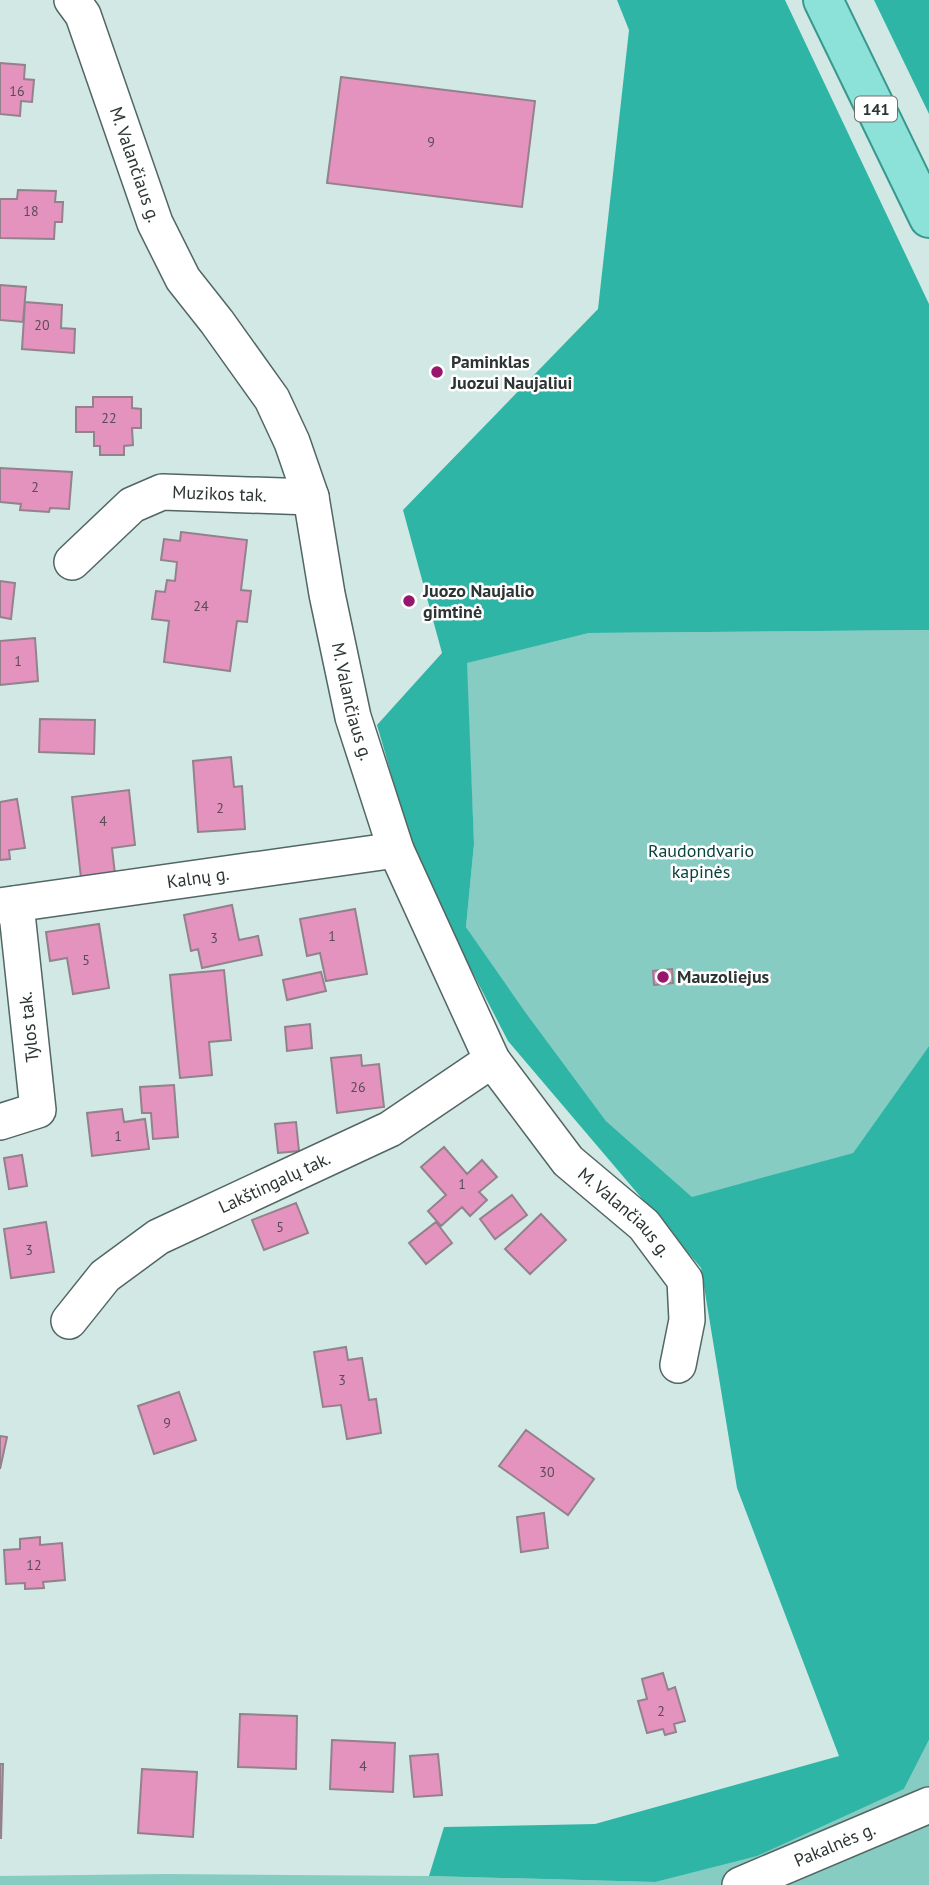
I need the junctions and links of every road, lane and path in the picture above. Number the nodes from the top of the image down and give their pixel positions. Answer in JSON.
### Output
{"nodes":[{"id":1,"x":72,"y":0,"type":"edge"},
{"id":2,"x":823,"y":0,"type":"edge"},
{"id":3,"x":929,"y":218,"type":"edge"},
{"id":4,"x":310,"y":497,"type":"junction"},
{"id":5,"x":72,"y":562,"type":"dead end"},
{"id":6,"x":396,"y":850,"type":"junction"},
{"id":7,"x":8,"y":905,"type":"edge"},
{"id":8,"x":492,"y":1060,"type":"junction"},
{"id":9,"x":0,"y":1122,"type":"edge"},
{"id":10,"x":69,"y":1321,"type":"dead end"},
{"id":11,"x":678,"y":1365,"type":"dead end"},
{"id":12,"x":929,"y":1805,"type":"edge"},
{"id":13,"x":740,"y":1885,"type":"edge"}],
"edges":[{"from":1,"to":4,"type":"street","name":"M. Valančiaus g."},
{"from":2,"to":3,"type":"main road","number":"141"},
{"from":4,"to":5,"type":"street","name":"Muzikos tak."},
{"from":4,"to":6,"type":"street","name":"M. Valančiaus g."},
{"from":6,"to":7,"type":"street","name":"Kalnų g."},
{"from":6,"to":8,"type":"street","name":"M. Valančiaus g."},
{"from":7,"to":9,"type":"street","name":"Tylos tak."},
{"from":8,"to":10,"type":"street","name":"Lakštingalų tak."},
{"from":8,"to":11,"type":"street","name":"M. Valančiaus g."},
{"from":12,"to":13,"type":"street","name":"Pakalnės g."}]}
